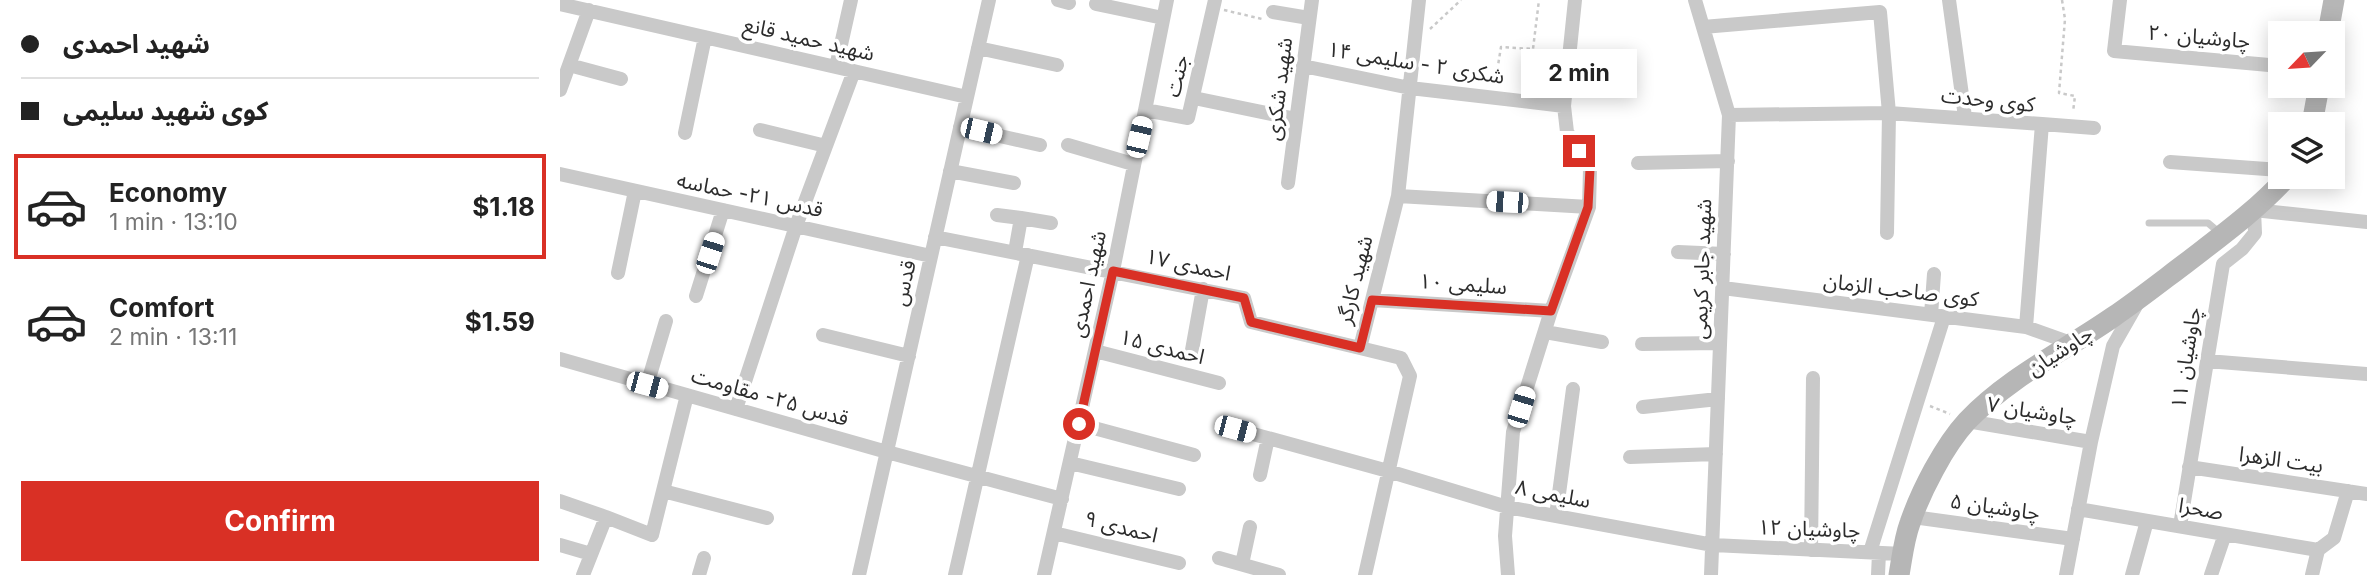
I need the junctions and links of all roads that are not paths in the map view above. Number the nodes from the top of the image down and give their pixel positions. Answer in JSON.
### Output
{"nodes":[{"id":1,"x":851,"y":0,"type":"edge"},
{"id":2,"x":989,"y":0,"type":"edge"},
{"id":3,"x":1167,"y":0,"type":"edge"},
{"id":4,"x":1311,"y":0,"type":"edge"},
{"id":5,"x":1419,"y":0,"type":"edge"},
{"id":6,"x":1575,"y":0,"type":"edge"},
{"id":7,"x":1695,"y":0,"type":"edge"},
{"id":8,"x":1949,"y":0,"type":"edge"},
{"id":9,"x":2120,"y":0,"type":"edge"},
{"id":10,"x":2334,"y":0,"type":"edge"},
{"id":11,"x":560,"y":4,"type":"edge"},
{"id":12,"x":1096,"y":4,"type":"dead end"},
{"id":13,"x":1215,"y":4,"type":"edge"},
{"id":14,"x":1879,"y":6,"type":"edge"},
{"id":15,"x":589,"y":10,"type":"junction"},
{"id":16,"x":1273,"y":12,"type":"road end"},
{"id":17,"x":1163,"y":18,"type":"junction"},
{"id":18,"x":1309,"y":18,"type":"junction"},
{"id":19,"x":2330,"y":21,"type":"edge"},
{"id":20,"x":1703,"y":27,"type":"junction"},
{"id":21,"x":705,"y":37,"type":"junction"},
{"id":22,"x":978,"y":48,"type":"junction"},
{"id":23,"x":569,"y":65,"type":"junction"},
{"id":24,"x":1057,"y":65,"type":"dead end"},
{"id":25,"x":2268,"y":65,"type":"edge"},
{"id":26,"x":1303,"y":66,"type":"junction"},
{"id":27,"x":836,"y":67,"type":"junction"},
{"id":28,"x":854,"y":71,"type":"junction"},
{"id":29,"x":621,"y":79,"type":"dead end"},
{"id":30,"x":1410,"y":88,"type":"junction"},
{"id":31,"x":560,"y":90,"type":"edge"},
{"id":32,"x":967,"y":97,"type":"junction"},
{"id":33,"x":1194,"y":98,"type":"junction"},
{"id":34,"x":1564,"y":106,"type":"junction"},
{"id":35,"x":1145,"y":110,"type":"junction"},
{"id":36,"x":1889,"y":113,"type":"junction"},
{"id":37,"x":1729,"y":115,"type":"junction"},
{"id":38,"x":1965,"y":117,"type":"junction"},
{"id":39,"x":1296,"y":119,"type":"junction"},
{"id":40,"x":2042,"y":124,"type":"junction"},
{"id":41,"x":960,"y":127,"type":"junction"},
{"id":42,"x":2094,"y":128,"type":"dead end"},
{"id":43,"x":760,"y":130,"type":"dead end"},
{"id":44,"x":685,"y":133,"type":"dead end"},
{"id":45,"x":1040,"y":145,"type":"dead end"},
{"id":46,"x":1068,"y":145,"type":"dead end"},
{"id":47,"x":826,"y":146,"type":"junction"},
{"id":48,"x":1728,"y":161,"type":"junction"},
{"id":49,"x":2170,"y":162,"type":"dead end"},
{"id":50,"x":1638,"y":163,"type":"dead end"},
{"id":51,"x":1133,"y":164,"type":"junction"},
{"id":52,"x":2268,"y":169,"type":"edge"},
{"id":53,"x":950,"y":172,"type":"junction"},
{"id":54,"x":561,"y":177,"type":"edge"},
{"id":55,"x":1014,"y":183,"type":"dead end"},
{"id":56,"x":1288,"y":183,"type":"dead end"},
{"id":57,"x":2275,"y":189,"type":"edge"},
{"id":58,"x":635,"y":191,"type":"junction"},
{"id":59,"x":1398,"y":196,"type":"junction"},
{"id":60,"x":1588,"y":207,"type":"junction"},
{"id":61,"x":723,"y":210,"type":"junction"},
{"id":62,"x":2254,"y":210,"type":"junction"},
{"id":63,"x":998,"y":215,"type":"dead end"},
{"id":64,"x":1021,"y":218,"type":"junction"},
{"id":65,"x":2367,"y":222,"type":"edge"},
{"id":66,"x":1051,"y":223,"type":"dead end"},
{"id":67,"x":2149,"y":223,"type":"dead end"},
{"id":68,"x":796,"y":226,"type":"junction"},
{"id":69,"x":1886,"y":233,"type":"dead end"},
{"id":70,"x":2223,"y":235,"type":"junction"},
{"id":71,"x":935,"y":237,"type":"junction"},
{"id":72,"x":1678,"y":252,"type":"dead end"},
{"id":73,"x":1022,"y":254,"type":"junction"},
{"id":74,"x":1724,"y":254,"type":"junction"},
{"id":75,"x":931,"y":256,"type":"junction"},
{"id":76,"x":1113,"y":271,"type":"junction"},
{"id":77,"x":618,"y":273,"type":"dead end"},
{"id":78,"x":1934,"y":274,"type":"dead end"},
{"id":79,"x":1723,"y":288,"type":"junction"},
{"id":80,"x":1203,"y":289,"type":"junction"},
{"id":81,"x":696,"y":296,"type":"dead end"},
{"id":82,"x":2141,"y":296,"type":"junction"},
{"id":83,"x":1372,"y":300,"type":"junction"},
{"id":84,"x":1551,"y":311,"type":"junction"},
{"id":85,"x":1938,"y":316,"type":"junction"},
{"id":86,"x":666,"y":321,"type":"dead end"},
{"id":87,"x":2026,"y":327,"type":"junction"},
{"id":88,"x":2092,"y":330,"type":"junction"},
{"id":89,"x":1545,"y":332,"type":"junction"},
{"id":90,"x":823,"y":335,"type":"dead end"},
{"id":91,"x":1602,"y":342,"type":"dead end"},
{"id":92,"x":1720,"y":343,"type":"junction"},
{"id":93,"x":2071,"y":343,"type":"junction"},
{"id":94,"x":1642,"y":344,"type":"dead end"},
{"id":95,"x":2113,"y":346,"type":"junction"},
{"id":96,"x":1360,"y":348,"type":"junction"},
{"id":97,"x":1192,"y":350,"type":"dead end"},
{"id":98,"x":1095,"y":351,"type":"junction"},
{"id":99,"x":909,"y":356,"type":"junction"},
{"id":100,"x":560,"y":359,"type":"edge"},
{"id":101,"x":2207,"y":361,"type":"junction"},
{"id":102,"x":2367,"y":374,"type":"edge"},
{"id":103,"x":1813,"y":378,"type":"dead end"},
{"id":104,"x":1219,"y":383,"type":"dead end"},
{"id":105,"x":647,"y":385,"type":"junction"},
{"id":106,"x":1573,"y":389,"type":"dead end"},
{"id":107,"x":687,"y":395,"type":"junction"},
{"id":108,"x":1718,"y":399,"type":"junction"},
{"id":109,"x":1643,"y":407,"type":"dead end"},
{"id":110,"x":736,"y":409,"type":"junction"},
{"id":111,"x":1967,"y":421,"type":"junction"},
{"id":112,"x":1079,"y":424,"type":"junction"},
{"id":113,"x":1235,"y":429,"type":"dead end"},
{"id":114,"x":1268,"y":438,"type":"junction"},
{"id":115,"x":2091,"y":442,"type":"junction"},
{"id":116,"x":887,"y":452,"type":"junction"},
{"id":117,"x":1716,"y":454,"type":"junction"},
{"id":118,"x":1194,"y":455,"type":"dead end"},
{"id":119,"x":1630,"y":457,"type":"dead end"},
{"id":120,"x":1070,"y":463,"type":"junction"},
{"id":121,"x":2189,"y":467,"type":"junction"},
{"id":122,"x":1388,"y":471,"type":"junction"},
{"id":123,"x":1260,"y":475,"type":"dead end"},
{"id":124,"x":977,"y":477,"type":"junction"},
{"id":125,"x":1179,"y":489,"type":"dead end"},
{"id":126,"x":663,"y":491,"type":"junction"},
{"id":127,"x":2348,"y":491,"type":"junction"},
{"id":128,"x":2367,"y":494,"type":"edge"},
{"id":129,"x":1062,"y":499,"type":"junction"},
{"id":130,"x":560,"y":501,"type":"edge"},
{"id":131,"x":1507,"y":507,"type":"junction"},
{"id":132,"x":2078,"y":509,"type":"junction"},
{"id":133,"x":1556,"y":516,"type":"junction"},
{"id":134,"x":606,"y":517,"type":"junction"},
{"id":135,"x":1913,"y":517,"type":"junction"},
{"id":136,"x":767,"y":518,"type":"dead end"},
{"id":137,"x":2147,"y":521,"type":"junction"},
{"id":138,"x":2180,"y":526,"type":"junction"},
{"id":139,"x":1250,"y":527,"type":"dead end"},
{"id":140,"x":1054,"y":533,"type":"junction"},
{"id":141,"x":2225,"y":534,"type":"junction"},
{"id":142,"x":2073,"y":539,"type":"junction"},
{"id":143,"x":560,"y":545,"type":"edge"},
{"id":144,"x":1713,"y":545,"type":"junction"},
{"id":145,"x":1811,"y":550,"type":"junction"},
{"id":146,"x":2318,"y":550,"type":"junction"},
{"id":147,"x":1874,"y":552,"type":"junction"},
{"id":148,"x":591,"y":554,"type":"junction"},
{"id":149,"x":1903,"y":554,"type":"junction"},
{"id":150,"x":704,"y":558,"type":"dead end"},
{"id":151,"x":1219,"y":558,"type":"dead end"},
{"id":152,"x":1179,"y":563,"type":"dead end"},
{"id":153,"x":1242,"y":564,"type":"junction"},
{"id":154,"x":583,"y":575,"type":"edge"},
{"id":155,"x":699,"y":575,"type":"edge"},
{"id":156,"x":859,"y":575,"type":"edge"},
{"id":157,"x":955,"y":575,"type":"edge"},
{"id":158,"x":1044,"y":575,"type":"edge"},
{"id":159,"x":1279,"y":575,"type":"edge"},
{"id":160,"x":1365,"y":575,"type":"edge"},
{"id":161,"x":1508,"y":575,"type":"edge"},
{"id":162,"x":1712,"y":575,"type":"edge"},
{"id":163,"x":1878,"y":575,"type":"edge"},
{"id":164,"x":1899,"y":575,"type":"edge"},
{"id":165,"x":2066,"y":575,"type":"edge"},
{"id":166,"x":2132,"y":575,"type":"edge"},
{"id":167,"x":2211,"y":575,"type":"edge"},
{"id":168,"x":2312,"y":575,"type":"edge"}],
"edges":[{"from":1,"to":27,"type":"street"},
{"from":2,"to":22,"type":"street","name":"قدس"},
{"from":3,"to":17,"type":"street","name":"شهید احمدی"},
{"from":4,"to":18,"type":"street","name":"شهید شکری"},
{"from":5,"to":30,"type":"street","name":"شهید کارگر"},
{"from":6,"to":34,"type":"street"},
{"from":7,"to":20,"type":"street","name":"شهید جابر کریمی"},
{"from":8,"to":38,"type":"street"},
{"from":9,"to":25,"type":"street","name":"چاوشیان ۲۰"},
{"from":10,"to":19,"type":"main road"},
{"from":11,"to":15,"type":"street","name":"شهید حمید قانع"},
{"from":12,"to":17,"type":"street"},
{"from":13,"to":33,"type":"street","name":"جنت"},
{"from":14,"to":20,"type":"street"},
{"from":14,"to":36,"type":"street"},
{"from":15,"to":21,"type":"street","name":"شهید حمید قانع"},
{"from":15,"to":23,"type":"street"},
{"from":16,"to":18,"type":"street"},
{"from":17,"to":35,"type":"street","name":"شهید احمدی"},
{"from":18,"to":26,"type":"street","name":"شهید شکری"},
{"from":20,"to":37,"type":"street","name":"شهید جابر کریمی"},
{"from":21,"to":27,"type":"street","name":"شهید حمید قانع"},
{"from":21,"to":44,"type":"street"},
{"from":22,"to":24,"type":"street"},
{"from":22,"to":32,"type":"street","name":"قدس"},
{"from":23,"to":29,"type":"street"},
{"from":23,"to":31,"type":"street"},
{"from":26,"to":30,"type":"street","name":"شکری ۲ - سلیمی ۱۴"},
{"from":26,"to":39,"type":"street","name":"شهید شکری"},
{"from":27,"to":28,"type":"street","name":"شهید حمید قانع"},
{"from":28,"to":32,"type":"street","name":"شهید حمید قانع"},
{"from":28,"to":47,"type":"street"},
{"from":30,"to":34,"type":"street","name":"شکری ۲ - سلیمی ۱۴"},
{"from":30,"to":59,"type":"street","name":"شهید کارگر"},
{"from":32,"to":41,"type":"street","name":"قدس"},
{"from":33,"to":35,"type":"street","name":"جنت"},
{"from":33,"to":39,"type":"street"},
{"from":34,"to":60,"type":"street"},
{"from":35,"to":51,"type":"street","name":"شهید احمدی"},
{"from":36,"to":37,"type":"street","name":"کوی وحدت"},
{"from":36,"to":38,"type":"street","name":"کوی وحدت"},
{"from":36,"to":69,"type":"street"},
{"from":37,"to":48,"type":"street","name":"شهید جابر کریمی"},
{"from":38,"to":40,"type":"street","name":"کوی وحدت"},
{"from":39,"to":56,"type":"street","name":"شهید شکری"},
{"from":40,"to":42,"type":"street"},
{"from":40,"to":87,"type":"street","name":"کوی وحدت"},
{"from":41,"to":45,"type":"street"},
{"from":41,"to":53,"type":"street","name":"قدس"},
{"from":43,"to":47,"type":"street"},
{"from":46,"to":51,"type":"street"},
{"from":47,"to":68,"type":"street"},
{"from":48,"to":50,"type":"street"},
{"from":48,"to":74,"type":"street","name":"شهید جابر کریمی"},
{"from":49,"to":52,"type":"street"},
{"from":51,"to":76,"type":"street","name":"شهید احمدی"},
{"from":53,"to":55,"type":"street"},
{"from":53,"to":71,"type":"street","name":"قدس"},
{"from":54,"to":58,"type":"street","name":"قدس ۲۱- حماسه"},
{"from":57,"to":62,"type":"main road","name":"چاوشیان"},
{"from":58,"to":61,"type":"street","name":"قدس ۲۱- حماسه"},
{"from":58,"to":77,"type":"street"},
{"from":59,"to":60,"type":"street"},
{"from":59,"to":83,"type":"street","name":"شهید کارگر"},
{"from":60,"to":84,"type":"street"},
{"from":61,"to":68,"type":"street","name":"قدس ۲۱- حماسه"},
{"from":61,"to":81,"type":"street"},
{"from":62,"to":65,"type":"street"},
{"from":62,"to":70,"type":"main road","name":"چاوشیان"},
{"from":62,"to":101,"type":"street","name":"چاوشیان ۱۱"},
{"from":63,"to":64,"type":"street"},
{"from":64,"to":66,"type":"street"},
{"from":64,"to":73,"type":"street"},
{"from":67,"to":70,"type":"lane"},
{"from":68,"to":75,"type":"street","name":"قدس ۲۱- حماسه"},
{"from":68,"to":110,"type":"street"},
{"from":70,"to":82,"type":"main road","name":"چاوشیان"},
{"from":71,"to":73,"type":"street","name":"احمدی ۱۷"},
{"from":71,"to":75,"type":"street","name":"قدس"},
{"from":72,"to":74,"type":"street"},
{"from":73,"to":76,"type":"street","name":"احمدی ۱۷"},
{"from":73,"to":124,"type":"street"},
{"from":74,"to":79,"type":"street","name":"شهید جابر کریمی"},
{"from":75,"to":99,"type":"street","name":"قدس"},
{"from":76,"to":80,"type":"street","name":"احمدی ۱۷"},
{"from":76,"to":98,"type":"street","name":"شهید احمدی"},
{"from":78,"to":85,"type":"street"},
{"from":79,"to":85,"type":"street","name":"کوی صاحب الزمان"},
{"from":79,"to":92,"type":"street","name":"شهید جابر کریمی"},
{"from":80,"to":96,"type":"street","name":"احمدی ۱۷"},
{"from":80,"to":97,"type":"street"},
{"from":82,"to":88,"type":"main road","name":"چاوشیان"},
{"from":82,"to":95,"type":"street"},
{"from":83,"to":84,"type":"street","name":"سلیمی ۱۰"},
{"from":83,"to":96,"type":"street","name":"شهید کارگر"},
{"from":84,"to":89,"type":"street"},
{"from":85,"to":87,"type":"street","name":"کوی صاحب الزمان"},
{"from":85,"to":147,"type":"street"},
{"from":86,"to":105,"type":"street"},
{"from":87,"to":93,"type":"street","name":"کوی صاحب الزمان"},
{"from":88,"to":93,"type":"main road","name":"چاوشیان"},
{"from":88,"to":95,"type":"street"},
{"from":89,"to":91,"type":"street"},
{"from":89,"to":131,"type":"street"},
{"from":90,"to":99,"type":"street"},
{"from":92,"to":94,"type":"street"},
{"from":92,"to":108,"type":"street","name":"شهید جابر کریمی"},
{"from":93,"to":111,"type":"main road","name":"چاوشیان"},
{"from":95,"to":115,"type":"street"},
{"from":96,"to":122,"type":"street","name":"شهید کارگر"},
{"from":98,"to":104,"type":"street","name":"احمدی ۱۵"},
{"from":98,"to":112,"type":"street","name":"شهید احمدی"},
{"from":99,"to":116,"type":"street","name":"قدس"},
{"from":100,"to":105,"type":"street","name":"قدس ۲۵- مقاومت"},
{"from":101,"to":102,"type":"street"},
{"from":101,"to":121,"type":"street","name":"چاوشیان ۱۱"},
{"from":103,"to":145,"type":"street"},
{"from":105,"to":107,"type":"street","name":"قدس ۲۵- مقاومت"},
{"from":106,"to":133,"type":"street"},
{"from":107,"to":110,"type":"street","name":"قدس ۲۵- مقاومت"},
{"from":107,"to":126,"type":"street"},
{"from":108,"to":109,"type":"street"},
{"from":108,"to":117,"type":"street","name":"شهید جابر کریمی"},
{"from":110,"to":116,"type":"street","name":"قدس ۲۵- مقاومت"},
{"from":111,"to":115,"type":"street","name":"چاوشیان ۷"},
{"from":111,"to":135,"type":"main road","name":"چاوشیان"},
{"from":112,"to":118,"type":"street"},
{"from":112,"to":120,"type":"street","name":"شهید احمدی"},
{"from":113,"to":114,"type":"street","name":"سلیمی ۸"},
{"from":114,"to":122,"type":"street","name":"سلیمی ۸"},
{"from":114,"to":123,"type":"street"},
{"from":115,"to":132,"type":"street"},
{"from":116,"to":124,"type":"street","name":"قدس ۲۵- مقاومت"},
{"from":116,"to":156,"type":"street","name":"قدس"},
{"from":117,"to":119,"type":"street"},
{"from":117,"to":144,"type":"street","name":"شهید جابر کریمی"},
{"from":120,"to":125,"type":"street"},
{"from":120,"to":129,"type":"street","name":"شهید احمدی"},
{"from":121,"to":127,"type":"street","name":"بیت الزهرا"},
{"from":121,"to":138,"type":"street","name":"چاوشیان ۱۱"},
{"from":122,"to":131,"type":"street","name":"سلیمی ۸"},
{"from":122,"to":160,"type":"street","name":"شهید کارگر"},
{"from":124,"to":129,"type":"street","name":"قدس ۲۵- مقاومت"},
{"from":124,"to":157,"type":"street"},
{"from":126,"to":134,"type":"street"},
{"from":126,"to":136,"type":"street"},
{"from":127,"to":128,"type":"street","name":"بیت الزهرا"},
{"from":127,"to":146,"type":"street"},
{"from":129,"to":140,"type":"street","name":"شهید احمدی"},
{"from":130,"to":134,"type":"street"},
{"from":131,"to":133,"type":"street","name":"سلیمی ۸"},
{"from":131,"to":161,"type":"street"},
{"from":132,"to":137,"type":"street","name":"صحرا"},
{"from":132,"to":142,"type":"street"},
{"from":133,"to":144,"type":"street","name":"سلیمی ۸"},
{"from":134,"to":148,"type":"street"},
{"from":135,"to":142,"type":"street","name":"چاوشیان ۵"},
{"from":135,"to":149,"type":"main road","name":"چاوشیان"},
{"from":137,"to":138,"type":"street","name":"صحرا"},
{"from":137,"to":166,"type":"street"},
{"from":138,"to":141,"type":"street","name":"صحرا"},
{"from":139,"to":153,"type":"street"},
{"from":140,"to":152,"type":"street","name":"احمدی ۹"},
{"from":140,"to":158,"type":"street","name":"شهید احمدی"},
{"from":141,"to":146,"type":"street","name":"صحرا"},
{"from":141,"to":167,"type":"street"},
{"from":142,"to":165,"type":"street"},
{"from":143,"to":148,"type":"street"},
{"from":144,"to":145,"type":"street","name":"چاوشیان ۱۲"},
{"from":144,"to":162,"type":"street","name":"شهید جابر کریمی"},
{"from":145,"to":147,"type":"street","name":"چاوشیان ۱۲"},
{"from":146,"to":168,"type":"street"},
{"from":147,"to":149,"type":"street","name":"چاوشیان ۱۲"},
{"from":147,"to":163,"type":"street"},
{"from":148,"to":154,"type":"street"},
{"from":149,"to":164,"type":"main road","name":"چاوشیان"},
{"from":150,"to":155,"type":"street"},
{"from":151,"to":153,"type":"street"},
{"from":153,"to":159,"type":"street"}]}
